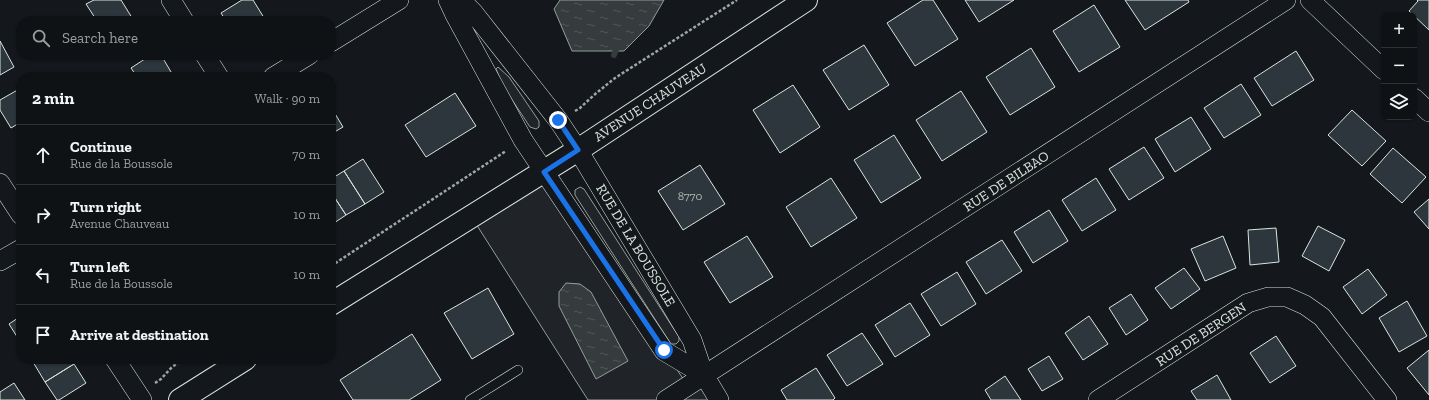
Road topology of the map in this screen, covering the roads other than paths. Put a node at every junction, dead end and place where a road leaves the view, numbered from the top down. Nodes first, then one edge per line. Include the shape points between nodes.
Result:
1 (170, 0) edge
2 (399, 0) edge
3 (448, 0) edge
4 (461, 0) edge
5 (806, 0) edge
6 (1286, 0) edge
7 (1310, 0) edge
8 (181, 16) edge
9 (336, 39) edge
10 (208, 60) edge
11 (301, 60) edge
12 (1381, 67) edge
13 (216, 72) edge
14 (281, 72) edge
15 (1417, 101) edge
16 (1429, 112) edge
17 (578, 150) junction
18 (544, 172) junction
19 (0, 183) edge
20 (16, 207) edge
21 (16, 252) edge
22 (0, 261) edge
23 (336, 301) edge
24 (118, 364) edge
25 (237, 364) edge
26 (518, 370) dead end
27 (704, 375) junction
28 (142, 400) edge
29 (180, 400) edge
30 (470, 400) edge
31 (666, 400) edge
32 (719, 400) edge
33 (1098, 400) edge
34 (1387, 400) edge

1 - 8 street
2 - 9 street
3 - 18 street, RUE DE LA BOUSSOLE via 517,144
4 - 17 street, RUE DE LA BOUSSOLE via 558,120
5 - 17 main road, AVENUE CHAUVEAU
6 - 27 street, RUE DE BILBAO
7 - 12 street
10 - 13 street
11 - 14 street
15 - 16 street
17 - 18 main road, AVENUE CHAUVEAU
17 - 27 street, RUE DE LA BOUSSOLE via 692,340
18 - 23 main road, AVENUE CHAUVEAU
18 - 27 street, RUE DE LA BOUSSOLE via 664,350
19 - 20 street
21 - 22 street
24 - 28 street
25 - 29 main road
26 - 30 lane
27 - 31 street, RUE DE BILBAO
27 - 32 street, RUE DE LA BOUSSOLE
33 - 34 street, RUE DE BERGEN via 1248,302 1268,297 1287,297 1322,317

